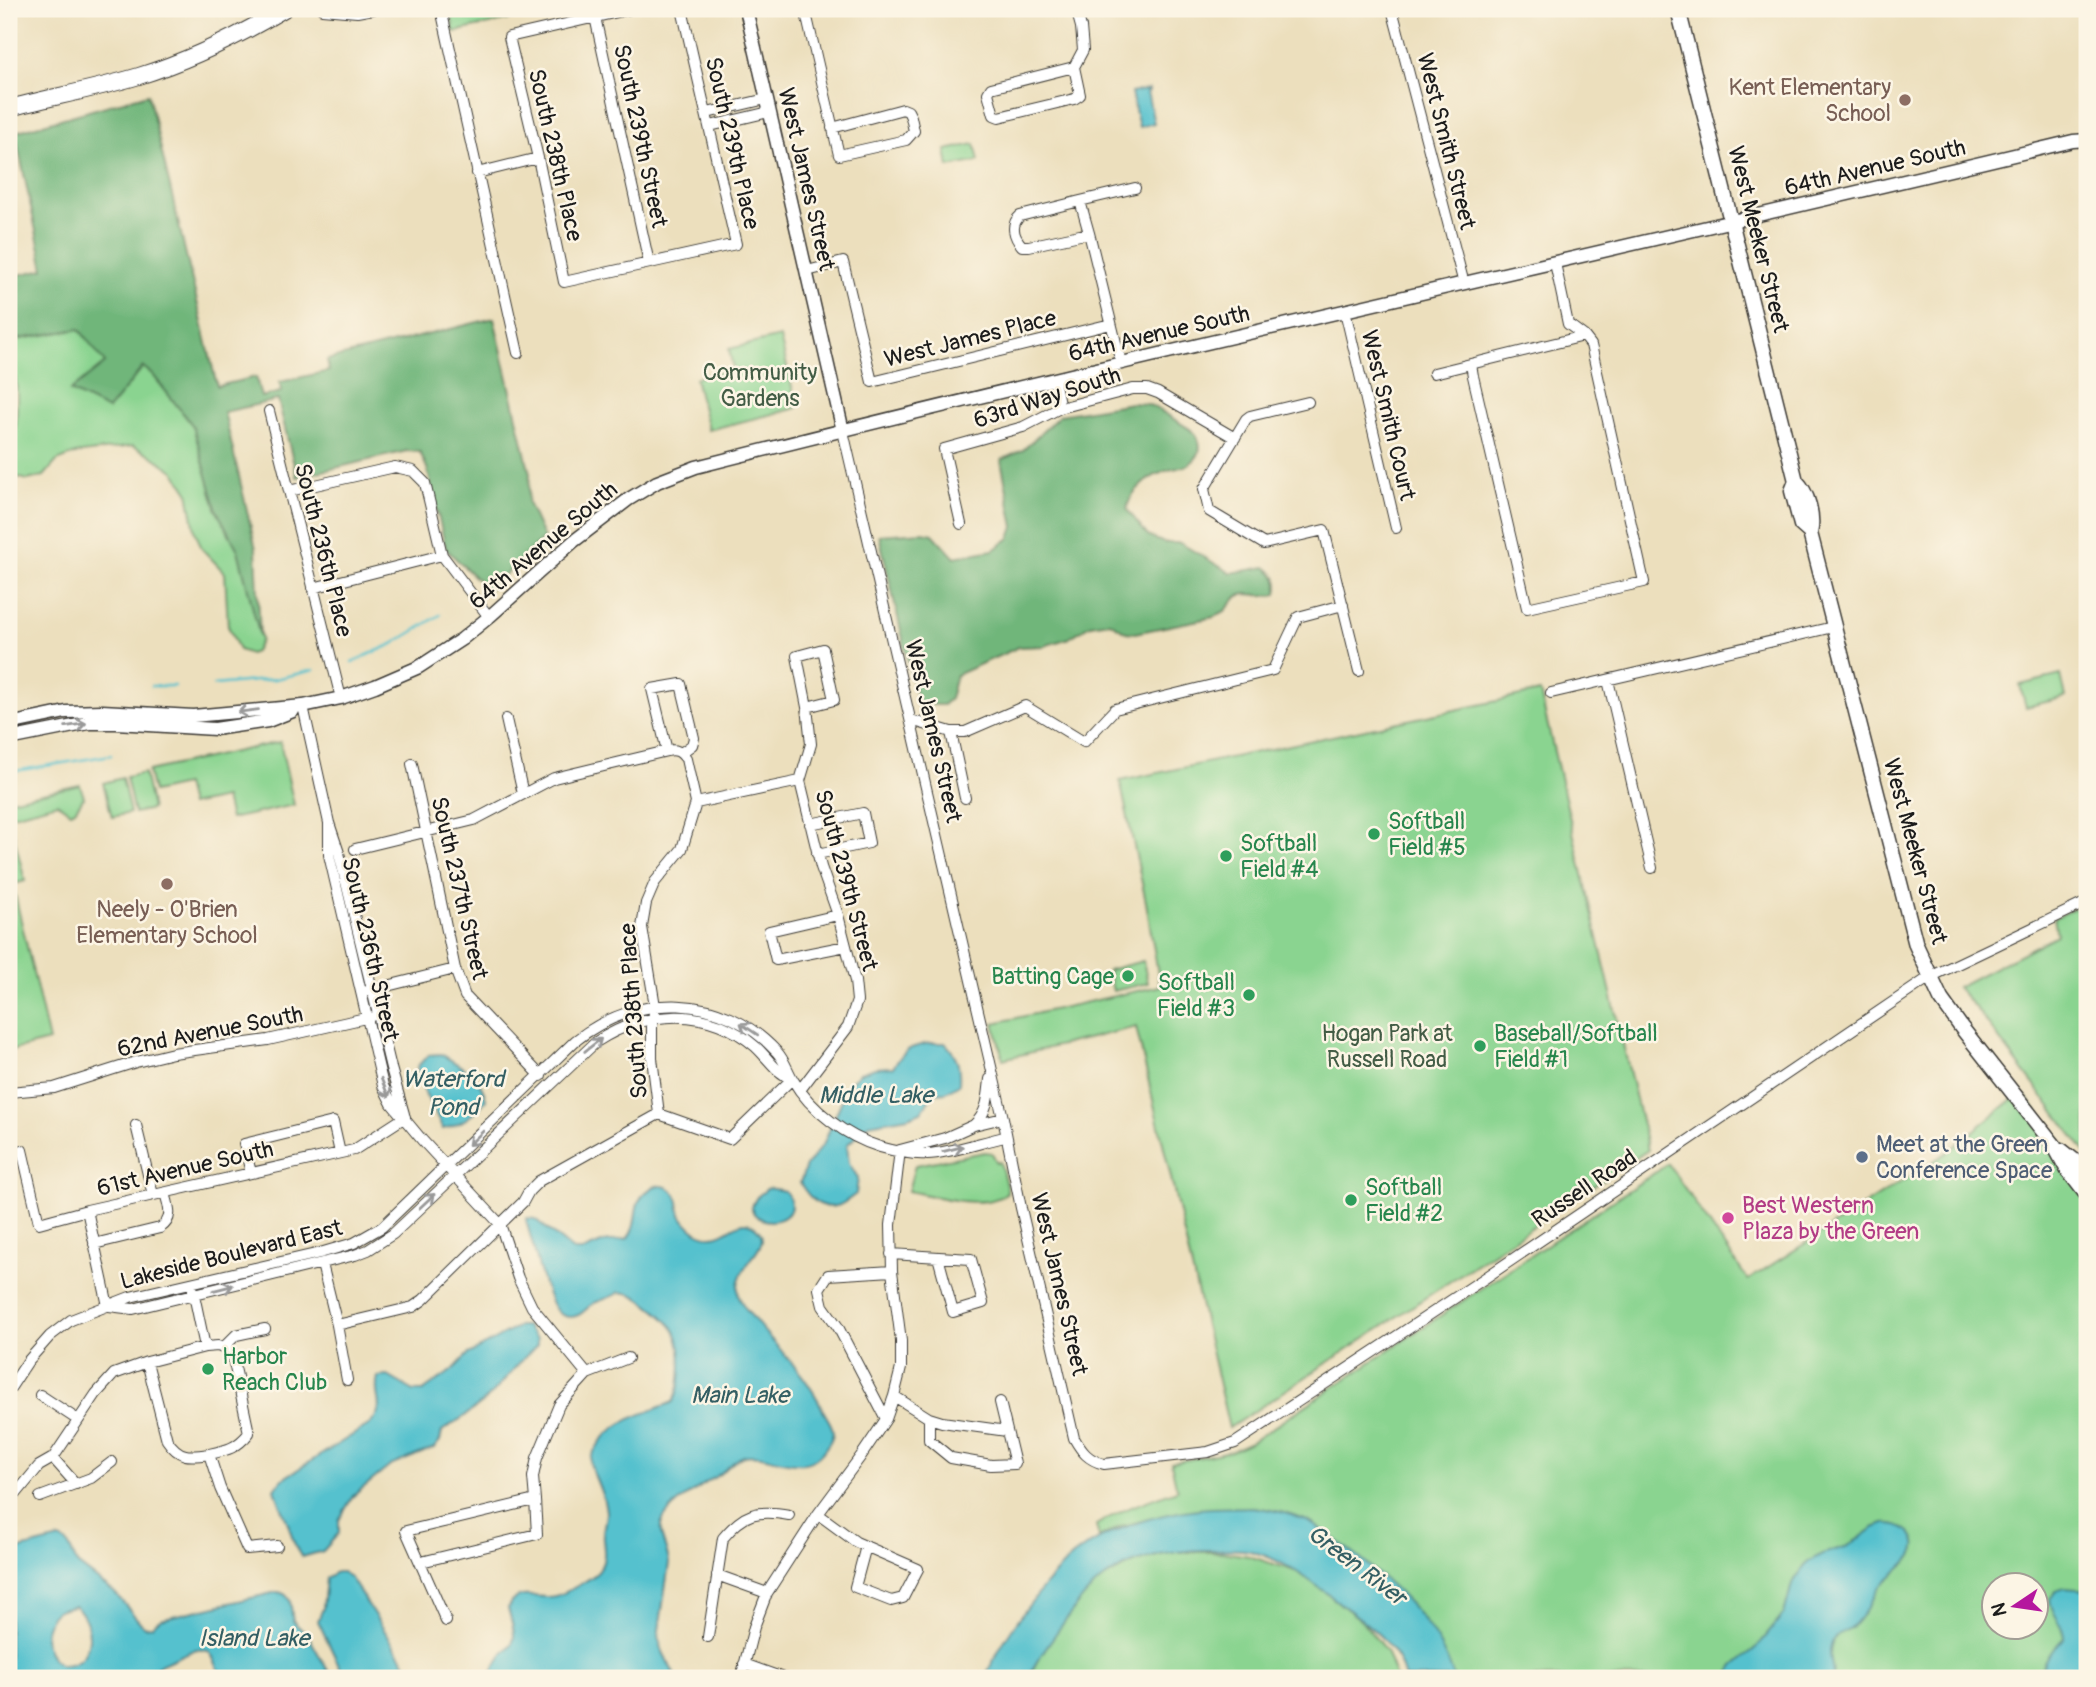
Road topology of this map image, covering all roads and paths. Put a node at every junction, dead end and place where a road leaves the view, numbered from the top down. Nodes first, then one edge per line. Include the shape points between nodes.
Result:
1 (284, 9) edge
2 (321, 9) edge
3 (373, 9) edge
4 (441, 9) edge
5 (631, 9) edge
6 (682, 9) edge
7 (746, 9) edge
8 (805, 9) edge
9 (1076, 9) edge
10 (1392, 9) edge
11 (1678, 9) edge
12 (595, 17) junction
13 (1074, 67) junction
14 (766, 99) junction
15 (9, 108) edge
16 (769, 112) junction
17 (707, 113) junction
18 (710, 126) junction
19 (832, 128) junction
20 (2087, 140) edge
21 (538, 158) junction
22 (477, 173) junction
23 (1135, 188) dead end
24 (1080, 201) junction
25 (1732, 223) junction
26 (1089, 233) junction
27 (649, 263) junction
28 (1555, 263) junction
29 (807, 271) junction
30 (1464, 284) junction
31 (1345, 310) junction
32 (1111, 324) junction
33 (1584, 336) junction
34 (518, 354) dead end
35 (1121, 363) junction
36 (1471, 364) junction
37 (1434, 373) dead end
38 (1054, 379) junction
39 (1308, 402) dead end
40 (1059, 408) junction
41 (269, 411) dead end
42 (843, 431) junction
43 (1235, 438) junction
44 (289, 491) junction
45 (961, 524) dead end
46 (1396, 528) dead end
47 (442, 555) junction
48 (313, 588) junction
49 (1343, 604) junction
50 (489, 617) junction
51 (1833, 627) junction
52 (1359, 671) dead end
53 (1608, 680) junction
54 (1551, 693) dead end
55 (341, 698) junction
56 (303, 706) junction
57 (807, 707) junction
58 (506, 719) dead end
59 (911, 720) junction
60 (9, 724) edge
61 (951, 732) junction
62 (9, 739) edge
63 (667, 751) junction
64 (681, 753) junction
65 (412, 764) dead end
66 (800, 781) junction
67 (523, 794) junction
68 (965, 798) dead end
69 (696, 803) junction
70 (810, 824) junction
71 (426, 832) junction
72 (355, 849) dead end
73 (817, 854) junction
74 (1652, 867) dead end
75 (2087, 902) edge
76 (838, 915) junction
77 (846, 946) junction
78 (455, 969) junction
79 (1930, 977) junction
80 (367, 991) junction
81 (655, 1006) junction
82 (378, 1015) junction
83 (367, 1018) junction
84 (654, 1018) junction
85 (990, 1068) junction
86 (541, 1076) junction
87 (792, 1079) junction
88 (800, 1090) junction
89 (9, 1092) edge
90 (659, 1114) junction
91 (405, 1117) junction
92 (1003, 1118) junction
93 (136, 1125) dead end
94 (974, 1125) junction
95 (1005, 1136) junction
96 (2054, 1145) junction
97 (22, 1150) dead end
98 (900, 1150) junction
99 (340, 1153) junction
100 (446, 1166) junction
101 (251, 1173) junction
102 (455, 1175) junction
103 (2087, 1177) edge
104 (165, 1192) junction
105 (153, 1195) junction
106 (2087, 1195) edge
107 (86, 1210) junction
108 (500, 1224) junction
109 (94, 1244) junction
110 (891, 1254) junction
111 (938, 1257) junction
112 (322, 1264) junction
113 (892, 1271) junction
114 (191, 1283) junction
115 (194, 1295) junction
116 (108, 1306) junction
117 (337, 1325) junction
118 (265, 1329) dead end
119 (205, 1347) junction
120 (226, 1349) junction
121 (628, 1358) dead end
122 (147, 1362) junction
123 (587, 1374) junction
124 (347, 1380) dead end
125 (9, 1390) edge
126 (40, 1395) dead end
127 (894, 1395) junction
128 (1000, 1402) dead end
129 (929, 1418) junction
130 (886, 1419) junction
131 (78, 1420) junction
132 (1007, 1431) junction
133 (209, 1454) junction
134 (53, 1458) junction
135 (1090, 1459) joint
136 (113, 1462) dead end
137 (76, 1483) junction
138 (9, 1497) edge
139 (40, 1497) dead end
140 (535, 1500) junction
141 (818, 1514) junction
142 (789, 1515) dead end
143 (277, 1546) dead end
144 (866, 1546) junction
145 (421, 1562) junction
146 (717, 1575) junction
147 (767, 1592) junction
148 (446, 1620) dead end
149 (708, 1637) dead end
150 (744, 1664) junction
151 (741, 1678) edge
152 (783, 1678) edge

1 - 15 main road via 163,68
2 - 3 street
4 - 22 street
5 - 12 street
6 - 17 street, South 239th Place
7 - 14 street, West James Street
8 - 19 street
9 - 13 street via 1083,50
10 - 30 street, West Smith Street
11 - 25 main road, West Meeker Street
12 - 21 street, South 238th Place via 509,37
12 - 27 street, South 239th Street
13 - 13 street via 991,89 994,115 1074,99 1080,94
14 - 16 street, West James Street
14 - 17 street
16 - 18 street
16 - 29 street, West James Street
17 - 18 street, South 239th Place
18 - 27 street, South 239th Place via 736,244
19 - 19 street via 839,155 906,140 914,131 911,117 903,109
20 - 25 street, 64th Avenue South
21 - 22 street
21 - 27 street, South 238th Place via 564,282
22 - 34 street
23 - 24 street
24 - 26 street
24 - 26 street via 1020,216 1015,220 1016,239 1029,246
25 - 28 street, 64th Avenue South
25 - 51 main road, West Meeker Street via 1796,481 1804,489 1813,523 1810,533
26 - 32 street
28 - 30 street, 64th Avenue South
28 - 33 street via 1568,324
29 - 32 street, West James Place via 843,262 872,382
29 - 42 street, West James Street
30 - 31 street, 64th Avenue South
31 - 35 street, 64th Avenue South
31 - 46 street, West Smith Court
32 - 35 street
33 - 36 street
33 - 36 street via 1591,345 1644,582 1527,608
35 - 38 street, 64th Avenue South
36 - 37 street
38 - 40 street
38 - 42 street, 64th Avenue South
39 - 43 street via 1250,416
40 - 43 street, 63rd Way South via 1147,389
40 - 45 street, 63rd Way South via 1023,427 944,449
41 - 44 street, South 236th Place
42 - 50 street, 64th Avenue South via 696,467 657,482 574,541
42 - 59 street, West James Street
43 - 49 street via 1204,489 1209,511 1264,544 1324,530
44 - 47 street via 396,467 413,471 425,483
44 - 48 street, South 236th Place
47 - 48 street
47 - 50 street
48 - 55 street, South 236th Place
49 - 52 street
49 - 61 street via 1298,617 1273,670 1115,709 1084,742 1025,706 978,728
50 - 55 street, 64th Avenue South via 419,667
51 - 53 street
51 - 79 main road, West Meeker Street via 1916,945
53 - 54 street
53 - 74 street
55 - 56 street, 64th Avenue South
56 -> 60 street, 64th Avenue South via 193,716 66,712
62 -> 56 street, 64th Avenue South via 89,723 215,729 268,721
56 - 80 street, South 236th Street
57 - 57 street, South 239th Street via 797,656 823,649 834,700
57 - 66 street, South 239th Street via 811,744
58 - 67 street
59 - 61 street
59 - 85 street, West James Street
61 - 68 street
63 - 64 street
63 - 64 street via 652,690 681,684 694,738
63 - 67 street via 554,778
64 - 69 street, South 238th Place
65 - 71 street, South 237th Street
66 - 69 street
66 - 70 street, South 239th Street
67 - 71 street via 483,817
69 - 81 street, South 238th Place via 682,849 655,882 646,903 642,927
70 - 73 street, South 239th Street
70 - 73 street via 863,813 869,843
71 - 72 street
71 - 78 street, South 237th Street
73 - 76 street, South 239th Street
75 - 79 street, Russell Road
76 - 77 street, South 239th Street
76 - 77 street via 769,931 776,960
77 - 88 street, South 239th Street via 855,981 854,1013
78 - 80 street
78 - 86 street, South 237th Street via 465,996
79 - 96 main road, West Meeker Street via 1961,1027
79 - 135 street, Russell Road via 1235,1443 1208,1452 1104,1464
80 - 82 street, South 236th Street
80 - 83 street, South 236th Street
81 - 84 street, South 238th Place
81 - 86 street, Lakeside Boulevard East via 599,1024
87 -> 81 street, Lakeside Boulevard East via 778,1053 738,1021 706,1009
82 - 83 street, 62nd Avenue South
82 - 91 street, South 236th Street
83 - 89 street, 62nd Avenue South via 148,1059 54,1088
83 -> 91 street, South 236th Street via 383,1086
84 - 87 street, Lakeside Boulevard East via 690,1017 725,1028 756,1047 781,1074
84 - 90 street, South 238th Place via 652,1058
102 -> 84 street, Lakeside Boulevard East via 596,1042 624,1026
85 - 92 street, West James Street
85 - 94 street via 986,1107
86 -> 100 street, Lakeside Boulevard East
87 - 88 street, Lakeside Boulevard East
87 - 90 street via 730,1139
88 - 98 street, Lakeside Boulevard East via 844,1131 880,1147
90 - 108 street via 539,1181
91 - 99 street, 61st Avenue South via 363,1146
91 - 100 street, South 236th Street
92 - 94 street, Lakeside Boulevard East
92 - 95 street, West James Street
93 - 105 street
94 - 98 street, Lakeside Boulevard East
98 -> 95 street, Lakeside Boulevard East via 930,1154
95 - 135 street, West James Street via 1074,1438
96 - 103 main road, West Meeker Street
96 - 106 main road, West Meeker Street
97 - 107 street, 61st Avenue South via 39,1223
98 - 110 street
99 - 101 street, 61st Avenue South
99 - 101 street via 333,1122 244,1144
100 - 102 street, South 236th Street
100 - 114 street, Lakeside Boulevard East via 366,1238
101 - 104 street, 61st Avenue South
102 - 108 street, South 236th Street
112 -> 102 street, Lakeside Boulevard East via 383,1241
104 - 105 street, 61st Avenue South
104 - 109 street via 171,1213 167,1223
105 - 107 street, 61st Avenue South
107 - 109 street
108 - 117 street via 413,1307
108 - 123 street, South 236th Street via 532,1307
109 - 116 street
110 - 111 street
110 - 113 street
111 - 111 street via 971,1259 983,1303 953,1312
115 -> 112 street, Lakeside Boulevard East
112 - 117 street
113 - 127 street via 901,1341
113 - 130 street via 828,1275 819,1289
114 - 115 street
114 - 116 street, Lakeside Boulevard East
115 - 116 street, Lakeside Boulevard East via 133,1310
115 - 119 street
116 - 125 street, Lakeside Boulevard East via 71,1320 50,1336
117 - 124 street
118 - 120 street via 236,1335
119 - 120 street
119 - 122 street
120 - 133 street via 233,1357 249,1433 239,1445
121 - 123 street
122 - 131 street via 114,1374
122 - 133 street via 167,1440 183,1455
123 - 140 street via 559,1405 547,1431 533,1477
126 - 131 street
127 - 129 street
127 - 130 street
128 - 132 street
129 - 132 street
129 - 132 street via 929,1440 940,1450 951,1458 991,1465 1015,1464
130 - 141 street
131 - 134 street
133 - 143 street via 247,1549
134 - 137 street
134 - 138 street
136 - 137 street
137 - 139 street
140 - 145 street via 537,1534
140 - 145 street via 406,1531
141 - 144 street
141 - 147 street
142 - 146 street via 756,1512 733,1526 723,1538
144 - 144 street via 918,1569 903,1598 891,1601 855,1587
145 - 148 street
146 - 147 street
146 - 149 street
147 - 150 street
150 - 151 street
150 - 152 street

